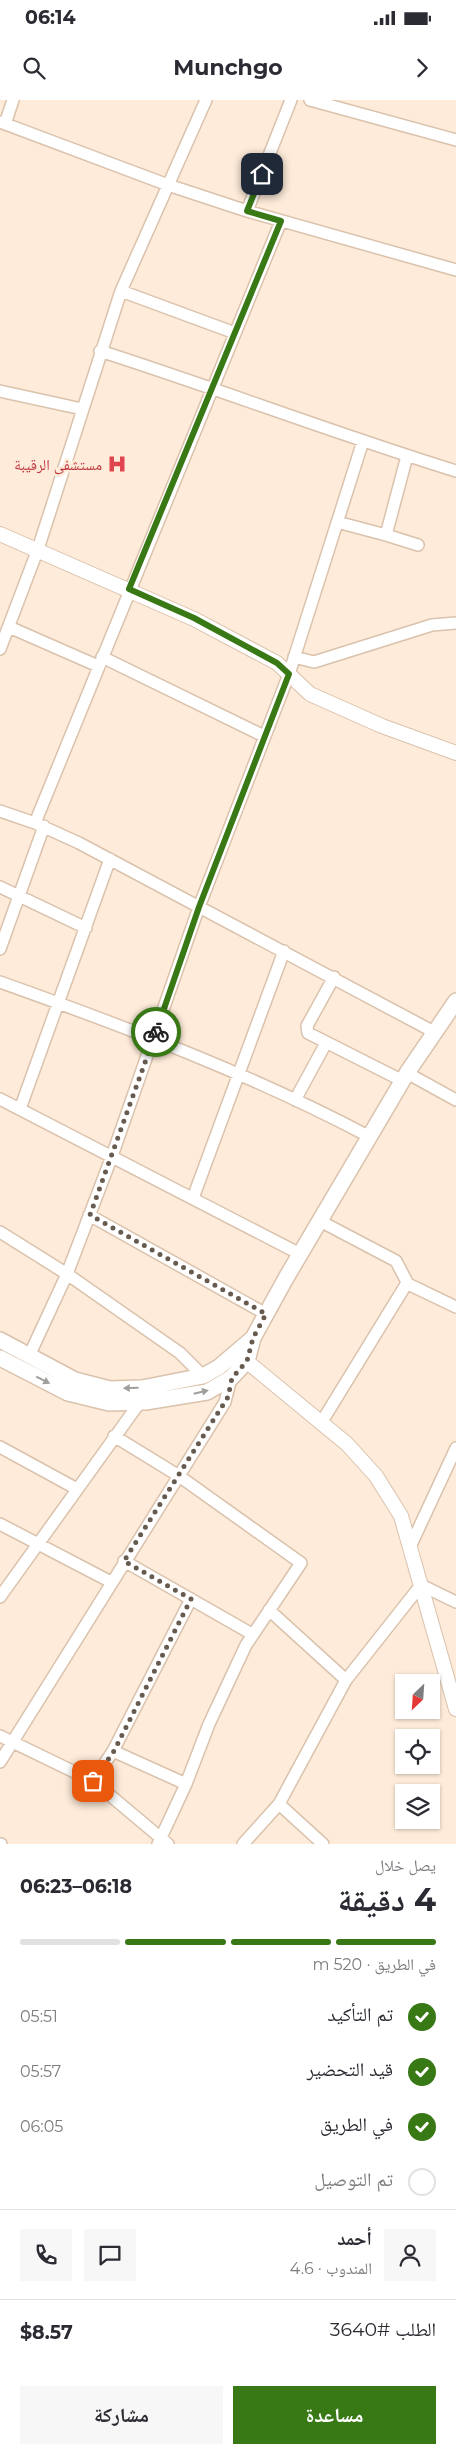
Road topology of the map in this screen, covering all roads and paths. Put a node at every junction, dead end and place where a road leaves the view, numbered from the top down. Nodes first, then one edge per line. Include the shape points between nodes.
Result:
1 (13, 100) edge
2 (206, 100) edge
3 (291, 100) edge
4 (310, 100) edge
5 (2, 123) edge
6 (456, 140) edge
7 (168, 185) junction
8 (247, 211) junction
9 (281, 221) junction
10 (456, 270) edge
11 (121, 291) junction
12 (235, 334) junction
13 (100, 351) junction
14 (213, 387) junction
15 (0, 391) edge
16 (82, 409) junction
17 (363, 441) junction
18 (407, 456) junction
19 (456, 471) edge
20 (337, 522) junction
21 (0, 534) edge
22 (386, 535) junction
23 (418, 544) dead end
24 (38, 549) junction
25 (129, 589) junction
26 (456, 623) edge
27 (9, 627) junction
28 (0, 649) edge
29 (294, 657) junction
30 (100, 662) junction
31 (289, 674) junction
32 (264, 736) junction
33 (456, 752) edge
34 (0, 811) edge
35 (39, 824) junction
36 (110, 859) junction
37 (0, 887) edge
38 (19, 896) junction
39 (199, 907) junction
40 (86, 928) junction
41 (0, 949) edge
42 (284, 951) junction
43 (334, 977) junction
44 (0, 982) edge
45 (456, 1001) edge
46 (60, 1003) junction
47 (434, 1032) junction
48 (154, 1038) junction
49 (326, 1043) junction
50 (240, 1075) junction
51 (405, 1077) junction
52 (0, 1098) edge
53 (295, 1100) junction
54 (456, 1100) edge
55 (20, 1109) junction
56 (370, 1137) junction
57 (112, 1156) junction
58 (193, 1198) junction
59 (90, 1215) junction
60 (320, 1221) junction
61 (0, 1232) edge
62 (300, 1254) junction
63 (67, 1274) junction
64 (407, 1283) junction
65 (456, 1307) edge
66 (266, 1314) junction
67 (0, 1340) edge
68 (29, 1356) junction
69 (242, 1357) junction
70 (1, 1362) edge
71 (203, 1376) junction
72 (232, 1378) junction
73 (140, 1402) junction
74 (321, 1423) junction
75 (114, 1436) junction
76 (0, 1447) edge
77 (456, 1448) edge
78 (179, 1476) junction
79 (77, 1489) junction
80 (0, 1524) edge
81 (39, 1544) junction
82 (410, 1547) junction
83 (124, 1561) junction
84 (111, 1582) junction
85 (421, 1585) junction
86 (0, 1597) edge
87 (191, 1599) junction
88 (456, 1602) edge
89 (269, 1610) junction
90 (252, 1634) junction
91 (346, 1680) junction
92 (456, 1709) edge
93 (0, 1736) edge
94 (11, 1743) junction
95 (114, 1751) junction
96 (0, 1762) edge
97 (93, 1781) junction
98 (186, 1784) junction
99 (279, 1804) junction
100 (162, 1842) edge
101 (243, 1844) edge
102 (323, 1844) edge

1 - 5 street
2 - 7 street
3 - 8 street
4 - 6 street
5 - 7 street
7 - 8 street
7 - 11 street
8 - 9 street
9 - 10 street
9 - 12 street
11 - 12 street
11 - 13 street
12 - 14 street
13 - 14 street
13 - 16 street
14 - 17 street
14 - 25 street
15 - 16 street
16 - 24 street
17 - 18 street
17 - 20 street
18 - 19 street
18 - 22 street
20 - 22 street
20 - 29 street
21 - 24 street
22 - 23 street
24 - 25 street
24 - 27 street
25 - 30 street
25 - 31 street via 194,618 277,663
26 - 29 street via 432,626 314,662
27 - 28 street
27 - 30 street
29 - 31 street
30 - 32 street
30 - 35 street
31 - 32 street
31 - 33 street via 310,694 382,726
32 - 39 street
34 - 35 street
35 - 36 street
35 - 38 street
36 - 39 street
36 - 40 street
37 - 38 street
38 - 40 street
38 - 41 street
39 - 42 street
39 - 48 street
40 - 46 street
42 - 43 street
42 - 50 street
43 - 47 street
43 - 49 street via 306,1030
44 - 46 street
45 - 47 main road
46 - 48 street
46 - 55 street
47 - 51 main road
48 - 50 street
48 - 57 street
49 - 51 street
49 - 53 street
50 - 53 street
50 - 58 street
51 - 54 street
51 - 56 main road
52 - 55 street
53 - 56 street
55 - 57 street
56 - 60 main road
57 - 58 street
57 - 59 street
58 - 62 street
59 - 63 street
59 - 66 street
60 - 62 main road
60 - 64 street via 396,1262
61 - 63 street
62 - 66 main road
63 - 68 street
63 - 71 street via 180,1352
64 - 65 street
64 - 74 street
66 - 69 main road
67 - 68 main road
71 -> 68 main road via 142,1388 110,1389 75,1380
69 - 71 main road
69 - 72 main road
69 - 74 street
70 -> 73 main road via 68,1393 109,1403
73 -> 72 main road via 207,1392
72 - 78 street via 228,1397
73 - 75 street
74 - 82 street via 347,1444 376,1476 401,1516
75 - 78 street
75 - 79 street
76 - 79 street
77 - 82 street
78 - 83 street
78 - 89 street via 300,1561 300,1567
79 - 81 street
80 - 81 street
81 - 84 street
81 - 86 street
82 - 85 street
83 - 84 street
83 - 87 street
84 - 94 street
85 - 88 street
85 - 91 street
85 - 92 street
87 - 90 street
87 - 95 street
89 - 90 street
89 - 91 street
90 - 98 street via 209,1724
91 - 99 street
93 - 94 street
94 - 96 street
94 - 97 street
95 - 97 street
95 - 98 street
97 - 100 street
98 - 100 street
99 - 101 street
99 - 102 street

